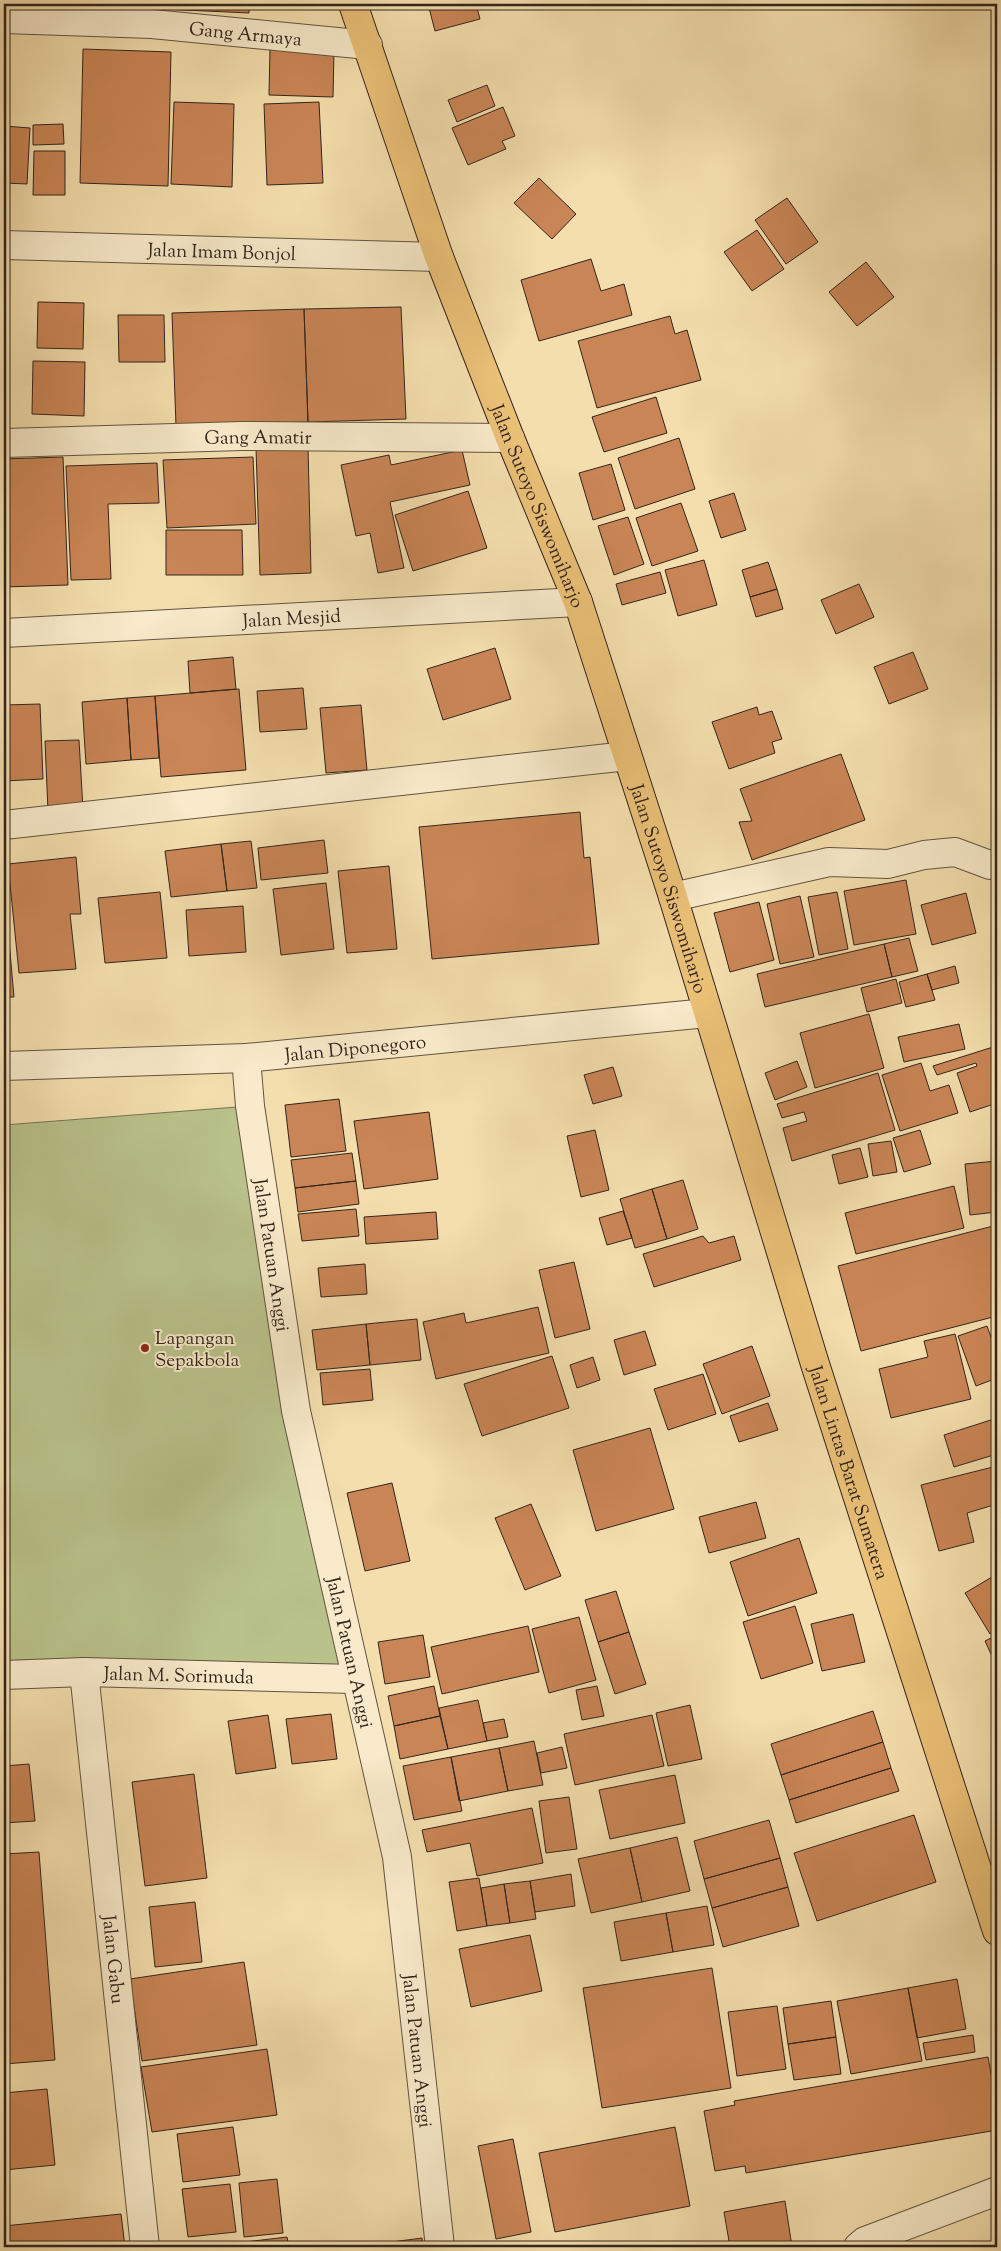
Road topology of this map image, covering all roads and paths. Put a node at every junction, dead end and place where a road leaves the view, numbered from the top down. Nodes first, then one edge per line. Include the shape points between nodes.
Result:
1 (353, 4) edge
2 (4, 19) edge
3 (368, 45) junction
4 (4, 245) edge
5 (440, 257) junction
6 (510, 438) junction
7 (4, 443) edge
8 (578, 602) junction
9 (4, 633) edge
10 (627, 756) junction
11 (4, 825) edge
12 (997, 865) edge
13 (673, 897) junction
14 (707, 1013) junction
15 (246, 1058) junction
16 (4, 1066) edge
17 (84, 1672) junction
18 (4, 1675) edge
19 (355, 1679) junction
20 (997, 1931) edge
21 (997, 2191) edge
22 (863, 2245) edge
23 (145, 2247) edge
24 (440, 2247) edge

1 - 3 highway, Jalan Sutoyo Siswomiharjo
2 - 3 street, Gang Armaya via 152,24
3 - 5 highway, Jalan Sutoyo Siswomiharjo
4 - 5 street, Jalan Imam Bonjol
5 - 6 highway, Jalan Sutoyo Siswomiharjo
6 - 7 street, Gang Amatir via 242,436
6 - 8 highway, Jalan Sutoyo Siswomiharjo
8 - 9 street, Jalan Mesjid
8 - 10 highway, Jalan Sutoyo Siswomiharjo
10 - 11 street
10 - 13 highway, Jalan Sutoyo Siswomiharjo
12 - 13 street via 955,852 924,855 888,864 829,862
13 - 14 highway, Jalan Sutoyo Siswomiharjo
14 - 15 street, Jalan Diponegoro
14 - 20 highway, Jalan Lintas Barat Sumatera via 818,1373
15 - 16 street, Jalan Diponegoro
15 - 19 street, Jalan Patuan Anggi via 250,1106 296,1411
17 - 18 street, Jalan M. Sorimuda
17 - 19 street, Jalan M. Sorimuda
17 - 23 street, Jalan Gabu
19 - 24 street, Jalan Patuan Anggi via 397,1857
21 - 22 street

